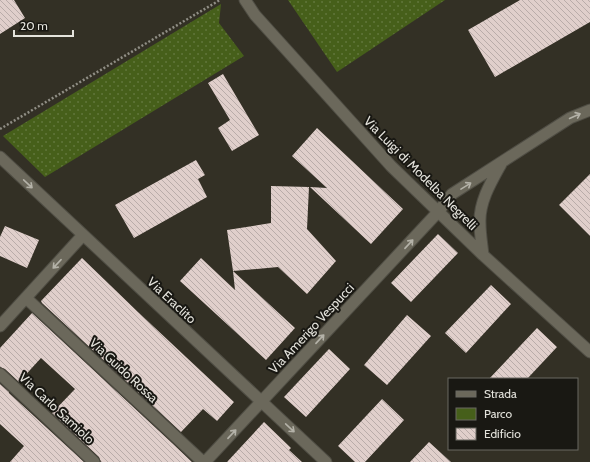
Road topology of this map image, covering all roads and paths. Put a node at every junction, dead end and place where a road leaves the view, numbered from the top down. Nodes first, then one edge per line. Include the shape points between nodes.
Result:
1 (220, 0) edge
2 (245, 0) edge
3 (590, 110) edge
4 (0, 129) edge
5 (0, 157) edge
6 (502, 162) junction
7 (438, 212) junction
8 (83, 235) junction
9 (483, 255) junction
10 (26, 298) junction
11 (0, 326) edge
12 (590, 352) edge
13 (0, 374) edge
14 (261, 402) junction
15 (94, 462) edge
16 (204, 462) edge
17 (326, 462) edge

1 - 4 path
2 - 7 street, Via Luigi di Modelba Negrelli via 255,15 391,166
6 -> 3 street, Via Amerigo Vespucci via 570,118
5 -> 8 street, Via Eraclito
7 -> 6 street, Via Amerigo Vespucci via 452,194
6 - 9 street via 483,204 480,222
7 - 9 street, Via Luigi di Modelba Negrelli
14 -> 7 street, Via Amerigo Vespucci
8 -> 10 street
8 - 14 street, Via Eraclito
9 - 12 street, Via Luigi di Modelba Negrelli
10 - 11 street
10 - 16 street, Via Guido Rossa
13 - 15 street, Via Carlo Samiolo
16 -> 14 street, Via Amerigo Vespucci
14 -> 17 street, Via Eraclito

